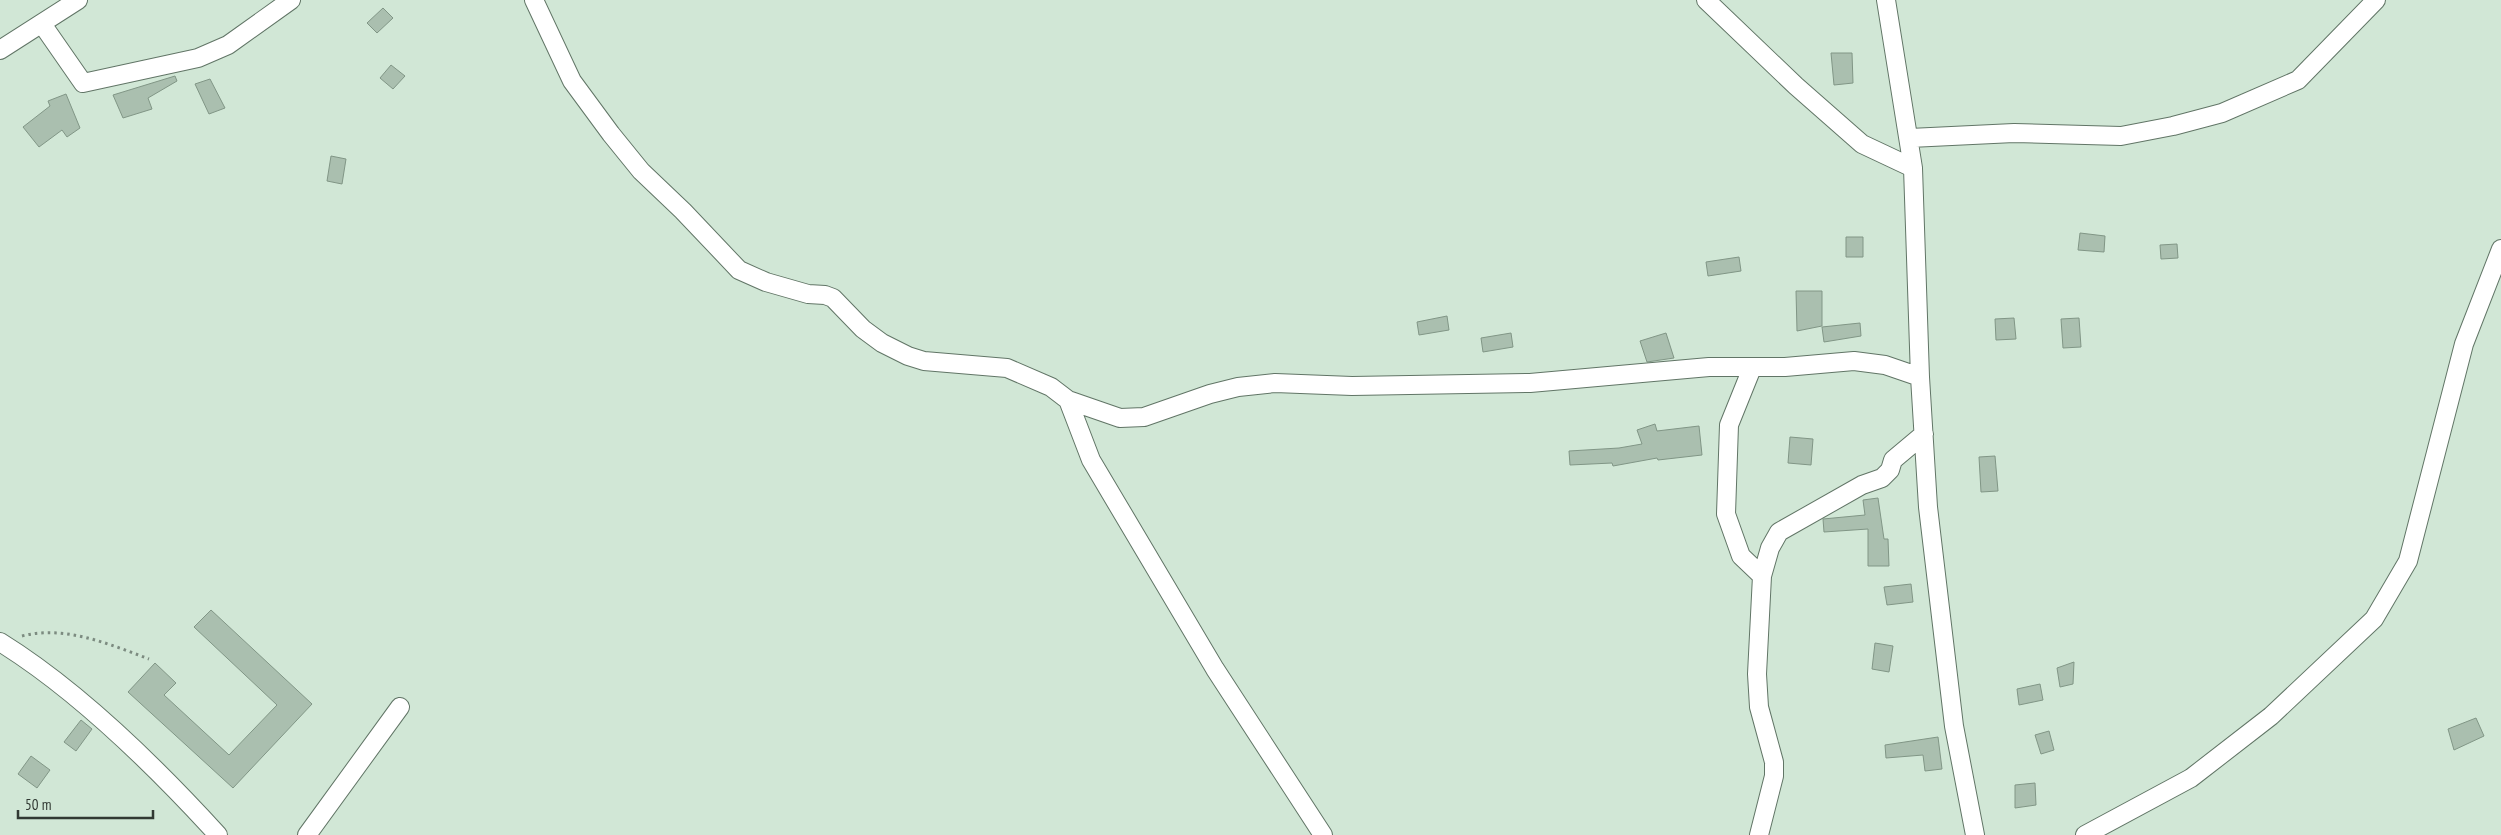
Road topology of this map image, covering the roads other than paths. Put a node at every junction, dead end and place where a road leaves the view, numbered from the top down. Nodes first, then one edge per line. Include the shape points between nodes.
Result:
1 (78, 0) edge
2 (291, 0) edge
3 (534, 0) edge
4 (1706, 0) edge
5 (1886, 0) edge
6 (2376, 0) edge
7 (42, 24) junction
8 (0, 50) edge
9 (1910, 138) junction
10 (1913, 168) junction
11 (2501, 249) edge
12 (1752, 368) junction
13 (1920, 377) junction
14 (1068, 400) junction
15 (1924, 434) junction
16 (1762, 576) junction
17 (8, 640) edge
18 (400, 706) dead end
19 (218, 835) edge
20 (307, 835) edge
21 (1323, 835) edge
22 (1759, 835) edge
23 (1975, 835) edge
24 (2085, 835) edge

1 - 7 street
2 - 7 street via 228,45 198,58 83,83
3 - 14 street via 572,81 611,134 641,171 739,270 766,282 833,298 863,329 908,356 924,361 1007,368 1051,387
4 - 10 street via 1862,144
5 - 9 street
6 - 9 street via 2298,80 2222,112 2121,136 2014,133
7 - 8 street
9 - 10 street
10 - 13 street
11 - 24 street via 2464,344 2408,562 2374,618 2271,716 2191,778
12 - 13 street via 1854,361 1885,365
12 - 14 street via 1709,367 1530,383 1352,386 1275,383 1210,394 1144,417 1120,418
12 - 16 street via 1730,425 1726,514 1741,556
13 - 15 street
14 - 21 street via 1090,460 1215,669
15 - 16 street via 1893,460 1890,470 1882,478 1862,485 1779,532 1770,548
15 - 23 street via 1928,506 1954,726
16 - 22 street via 1757,674 1759,707 1774,762 1774,776
17 - 19 street via 100,719 178,792
18 - 20 street

